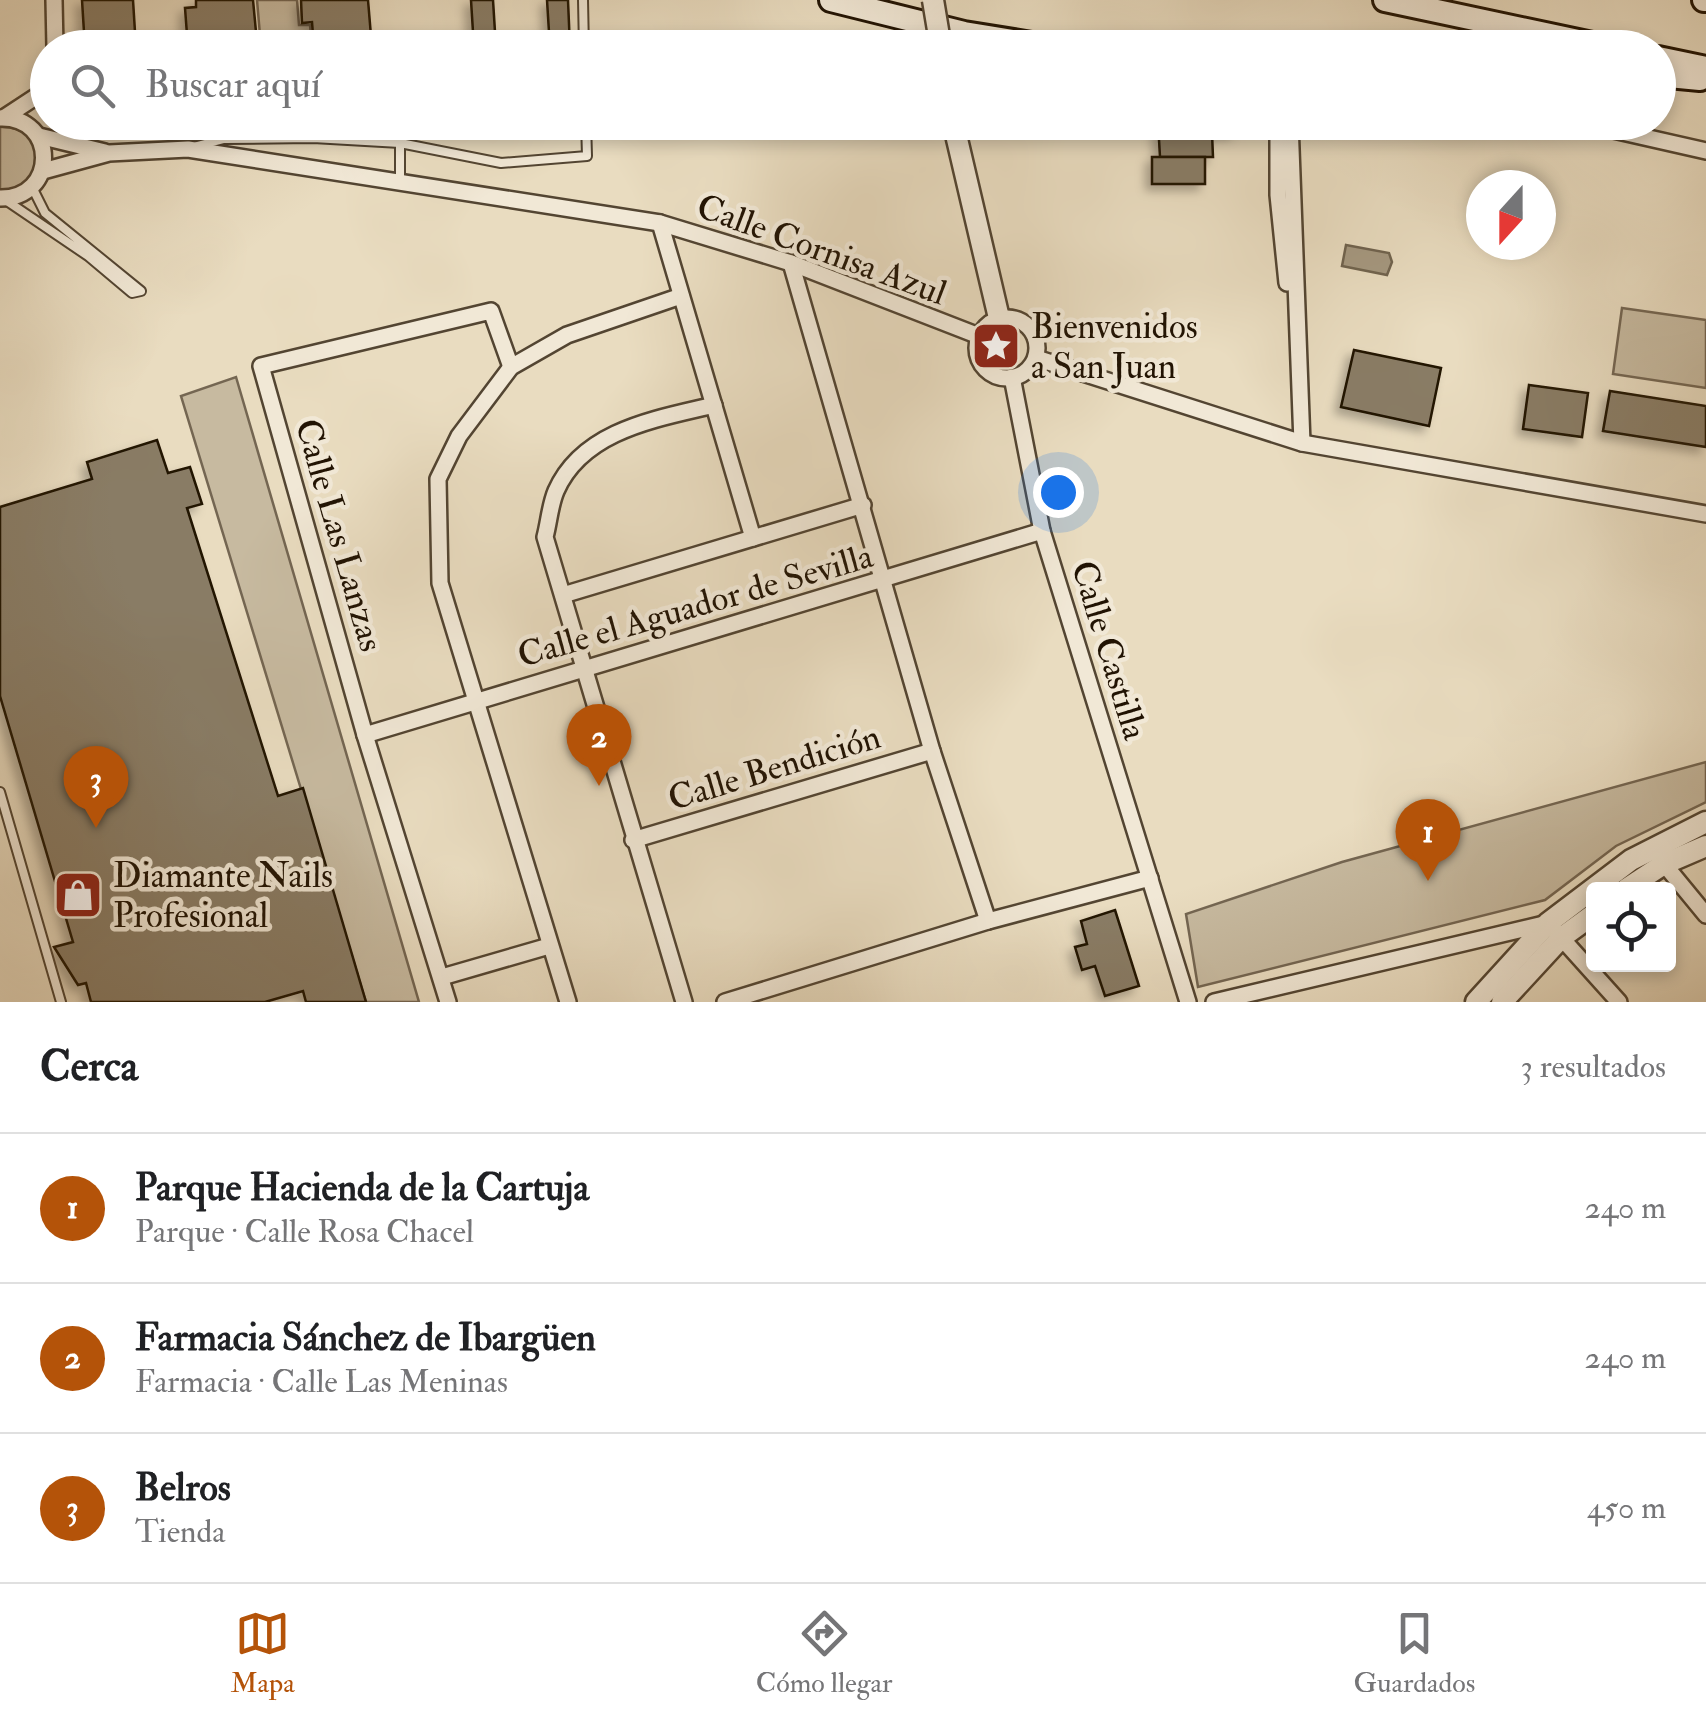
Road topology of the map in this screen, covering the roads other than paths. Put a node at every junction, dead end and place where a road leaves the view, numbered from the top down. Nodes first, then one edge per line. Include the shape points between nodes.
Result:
1 (54, 0) edge
2 (582, 0) edge
3 (831, 0) edge
4 (933, 0) edge
5 (1386, 0) edge
6 (55, 30) edge
7 (583, 30) edge
8 (938, 30) edge
9 (948, 30) edge
10 (1527, 30) edge
11 (1676, 62) edge
12 (1706, 68) edge
13 (1676, 77) edge
14 (1706, 80) edge
15 (30, 98) edge
16 (3, 117) edge
17 (30, 129) edge
18 (38, 140) edge
19 (65, 140) edge
20 (220, 140) edge
21 (317, 140) edge
22 (587, 140) edge
23 (956, 140) edge
24 (1278, 140) edge
25 (1291, 140) edge
26 (1657, 140) edge
27 (400, 143) junction
28 (188, 149) junction
29 (1706, 151) edge
30 (109, 153) junction
31 (43, 171) junction
32 (400, 179) junction
33 (32, 187) junction
34 (2, 198) edge
35 (660, 223) junction
36 (792, 263) junction
37 (682, 296) junction
38 (999, 318) junction
39 (1298, 330) junction
40 (979, 336) junction
41 (1036, 358) junction
42 (512, 368) junction
43 (1012, 378) junction
44 (714, 405) junction
45 (1302, 443) junction
46 (863, 505) junction
47 (1706, 514) edge
48 (1042, 531) junction
49 (753, 538) junction
50 (886, 582) junction
51 (563, 595) junction
52 (586, 669) junction
53 (475, 701) junction
54 (365, 736) junction
55 (932, 751) junction
56 (0, 792) edge
57 (1706, 822) edge
58 (633, 840) junction
59 (1706, 846) edge
60 (1658, 856) junction
61 (1150, 878) junction
62 (1634, 882) edge
63 (1706, 915) edge
64 (1586, 917) edge
65 (988, 922) junction
66 (1554, 930) junction
67 (549, 946) junction
68 (442, 977) junction
69 (61, 1002) edge
70 (448, 1002) edge
71 (568, 1002) edge
72 (684, 1002) edge
73 (725, 1002) edge
74 (1188, 1002) edge
75 (1214, 1002) edge
76 (1476, 1002) edge
77 (1502, 1002) edge
78 (1619, 1002) edge

1 - 6 street
2 - 7 lane
3 - 9 main road
4 - 8 street, bridge
5 - 10 main road
11 - 12 main road
13 - 14 main road
15 - 16 street
16 - 17 street, Calle Cornisa Azul
18 - 31 street
19 - 30 street, Calle Cornisa Azul
20 - 28 lane
21 - 27 lane
22 - 27 lane via 587,156 501,163
23 - 38 street
24 - 39 street via 1288,292
25 - 39 street
26 - 29 street
27 - 32 lane
28 - 30 street, Calle Cornisa Azul
28 - 32 street, Calle Cornisa Azul
30 - 31 street, Calle Cornisa Azul
31 - 33 street
32 - 35 street, Calle Cornisa Azul
33 - 34 street
33 - 34 lane via 45,213 141,291 132,293
35 - 36 street, Calle Cornisa Azul
35 - 37 street
36 - 40 street, Calle Cornisa Azul
36 - 46 street
37 - 42 street via 567,335
37 - 44 street
38 - 40 street
38 - 41 street via 1018,319 1032,331
39 - 45 street
40 - 43 street via 982,364
41 - 43 street
41 - 45 street
42 - 53 street via 459,436 438,479 440,583
42 - 54 street, Calle Las Lanzas via 491,311 261,366
43 - 48 street, Calle Castilla
44 - 49 street
44 - 51 street via 641,423 584,450 556,491 546,536
45 - 47 street
46 - 49 street
46 - 50 street
48 - 50 street, Calle el Aguador de Sevilla
48 - 61 street, Calle Castilla
49 - 51 street
50 - 52 street, Calle el Aguador de Sevilla
50 - 55 street
51 - 52 street
52 - 53 street, Calle el Aguador de Sevilla
52 - 58 street
53 - 54 street, Calle el Aguador de Sevilla
53 - 67 street
54 - 68 street, Calle Las Lanzas
55 - 58 street, Calle Bendición
55 - 65 street
56 - 69 lane
57 - 60 street
58 - 72 street
59 - 60 street
60 - 62 street
60 - 63 street
60 - 66 street
61 - 65 street
61 - 74 street, Calle Castilla
64 - 66 street
65 - 73 street
66 - 75 street
66 - 76 street
66 - 77 street
66 - 78 street
67 - 68 street
67 - 71 street
68 - 70 street, Calle Las Lanzas

